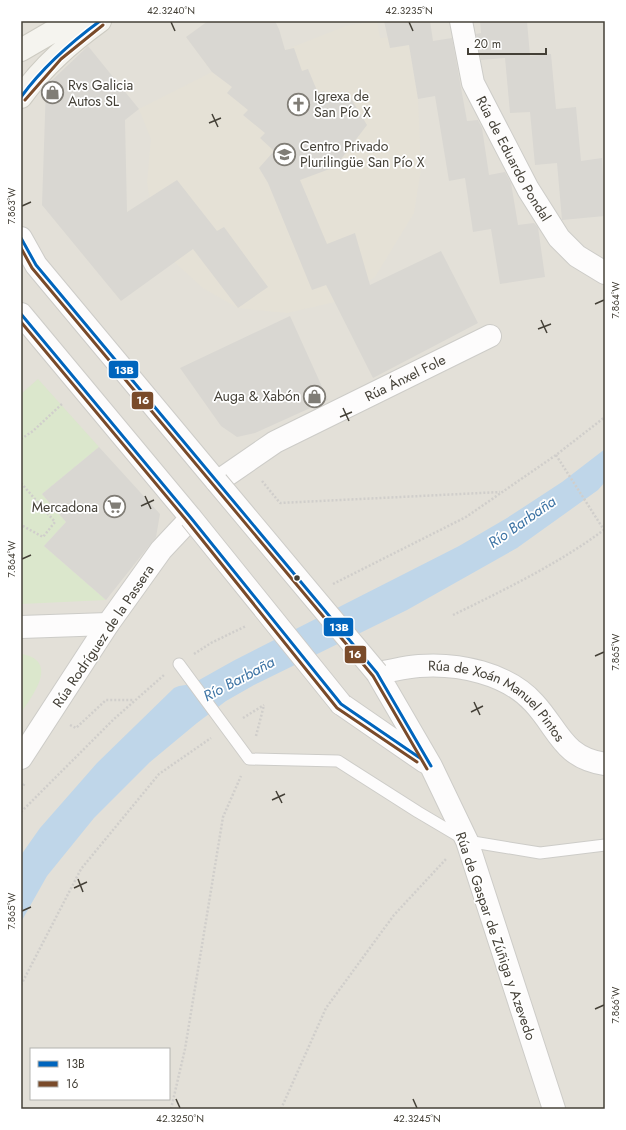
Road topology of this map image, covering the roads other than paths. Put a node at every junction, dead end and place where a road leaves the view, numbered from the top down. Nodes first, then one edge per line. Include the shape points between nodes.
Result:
1 (71, 21) edge
2 (100, 21) edge
3 (461, 21) edge
4 (21, 50) edge
5 (21, 97) edge
6 (21, 238) edge
7 (605, 273) edge
8 (21, 314) edge
9 (490, 336) dead end
10 (218, 482) junction
11 (191, 518) junction
12 (108, 624) junction
13 (21, 627) edge
14 (179, 664) dead end
15 (377, 673) junction
16 (21, 758) edge
17 (605, 764) edge
18 (431, 766) junction
19 (467, 841) junction
20 (605, 846) edge
21 (554, 1109) edge

1 - 4 street
2 - 5 street via 48,64
3 - 7 street, Rúa de Eduardo Pondal via 473,83 528,189 559,238 577,256
6 - 10 street, Rúa de Gaspar de Zúñiga y Azevedo via 36,265
8 - 11 street
9 - 10 street, Rúa Ánxel Fole via 275,442
10 - 15 street, Rúa de Gaspar de Zúñiga y Azevedo, bridge
11 - 12 street, Rúa Rodríguez de la Passera via 161,550
11 - 18 street, bridge via 341,704
12 - 13 street
12 - 16 street, Rúa Rodríguez de la Passera
14 - 19 lane via 249,759 338,761
15 - 17 street, Rúa de Xoán Manuel Pintos via 418,666 442,666 464,668 504,680 534,702 562,742 574,752
15 - 18 street, Rúa de Gaspar de Zúñiga y Azevedo
18 - 19 street, Rúa de Gaspar de Zúñiga y Azevedo
19 - 20 lane via 540,853
19 - 21 street, Rúa de Gaspar de Zúñiga y Azevedo

